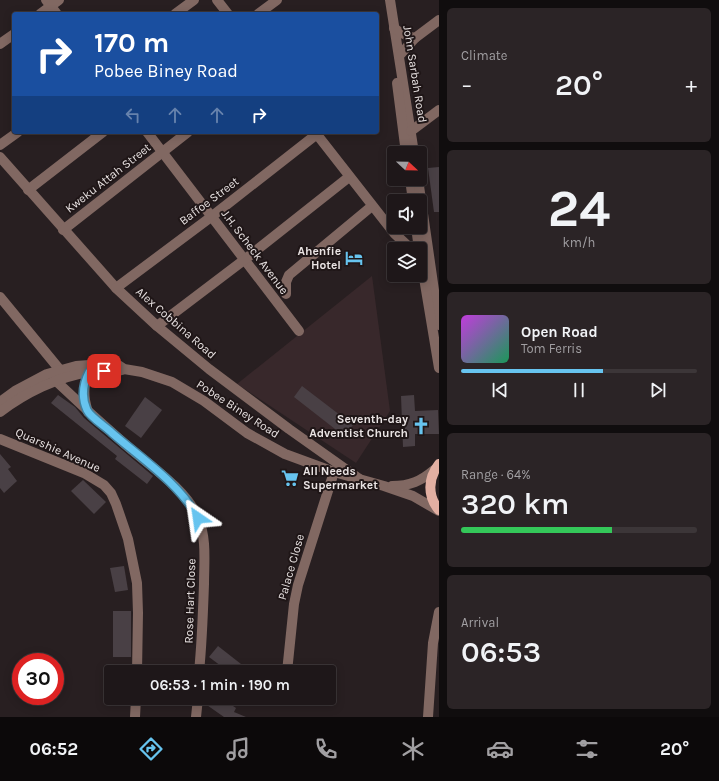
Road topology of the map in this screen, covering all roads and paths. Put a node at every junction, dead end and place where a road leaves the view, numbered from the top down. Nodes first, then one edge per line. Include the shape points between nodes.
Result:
1 (194, 0) edge
2 (217, 0) edge
3 (277, 0) edge
4 (384, 0) edge
5 (390, 0) edge
6 (53, 5) edge
7 (43, 12) edge
8 (178, 12) edge
9 (226, 12) edge
10 (261, 12) edge
11 (439, 20) edge
12 (394, 28) junction
13 (12, 35) edge
14 (415, 38) junction
15 (0, 44) edge
16 (399, 56) junction
17 (439, 110) edge
18 (411, 131) junction
19 (15, 134) edge
20 (100, 134) edge
21 (148, 134) edge
22 (185, 134) edge
23 (315, 134) edge
24 (317, 134) edge
25 (0, 145) edge
26 (405, 146) edge
27 (413, 146) edge
28 (162, 152) junction
29 (0, 156) edge
30 (349, 177) junction
31 (418, 186) edge
32 (28, 190) junction
33 (372, 206) junction
34 (211, 217) junction
35 (63, 230) junction
36 (404, 242) edge
37 (421, 242) edge
38 (244, 260) junction
39 (427, 277) edge
40 (426, 282) edge
41 (116, 288) junction
42 (286, 294) dead end
43 (0, 297) edge
44 (439, 325) edge
45 (157, 326) junction
46 (298, 331) dead end
47 (439, 368) edge
48 (60, 370) junction
49 (124, 370) junction
50 (89, 372) junction
51 (56, 381) junction
52 (0, 402) edge
53 (0, 412) edge
54 (88, 412) junction
55 (0, 439) edge
56 (437, 467) edge
57 (334, 472) junction
58 (361, 480) junction
59 (384, 486) junction
60 (439, 510) edge
61 (439, 612) edge
62 (137, 665) edge
63 (200, 665) edge
64 (288, 665) edge
65 (136, 705) edge
66 (197, 705) edge
67 (135, 717) edge
68 (196, 717) edge
69 (428, 717) edge

1 - 8 street
2 - 9 street
3 - 10 street
4 - 26 street, John Sarbah Road
5 - 12 street, John Sarbah Road
6 - 7 street
11 - 14 street
12 - 14 street via 399,33
12 - 16 street, John Sarbah Road
13 - 15 street
14 - 16 street
16 - 18 street, John Sarbah Road
17 - 18 street
18 - 27 street, John Sarbah Road
19 - 25 street
20 - 32 street
21 - 28 street, J.H. Scheck Avenue
22 - 28 street, Kweku Attah Street
23 - 34 street, Baffoe Street
24 - 30 street
28 - 34 street, J.H. Scheck Avenue
28 - 35 street, Kweku Attah Street
29 - 32 street, Alex Cobbina Road
30 - 33 street
30 - 38 street
31 - 37 street
32 - 35 street, Alex Cobbina Road
33 - 36 street
33 - 42 street via 289,275
34 - 38 street, J.H. Scheck Avenue
34 - 41 street, Baffoe Street
35 - 41 street, Alex Cobbina Road
38 - 45 street
38 - 46 street, J.H. Scheck Avenue
39 - 44 street
40 - 47 street
41 - 45 street, Alex Cobbina Road
43 - 48 street
45 - 58 street, Alex Cobbina Road via 209,370
48 - 49 street, Pobee Biney Road via 103,364 118,365
48 - 52 street, Pobee Biney Road via 34,380
49 - 50 street, Pobee Biney Road
49 - 57 street, Pobee Biney Road via 142,372 172,382 267,445
50 - 51 street, Pobee Biney Road
50 - 54 street via 83,392
51 - 53 street, Pobee Biney Road via 22,397
51 - 54 street, Rose Hart Close
54 - 63 street, Rose Hart Close via 176,487 192,506 198,518 205,558
55 - 62 street, Quarshie Avenue via 84,473 104,485 111,493 128,539 137,583
56 - 59 street via 424,478 408,485
56 - 60 main road via 430,485 430,493
57 - 58 street, Pobee Biney Road
57 - 64 street, Palace Close via 298,585
58 - 59 street, Pobee Biney Road
59 - 60 street via 413,496
61 - 69 street via 433,643
65 - 67 street
66 - 68 street

